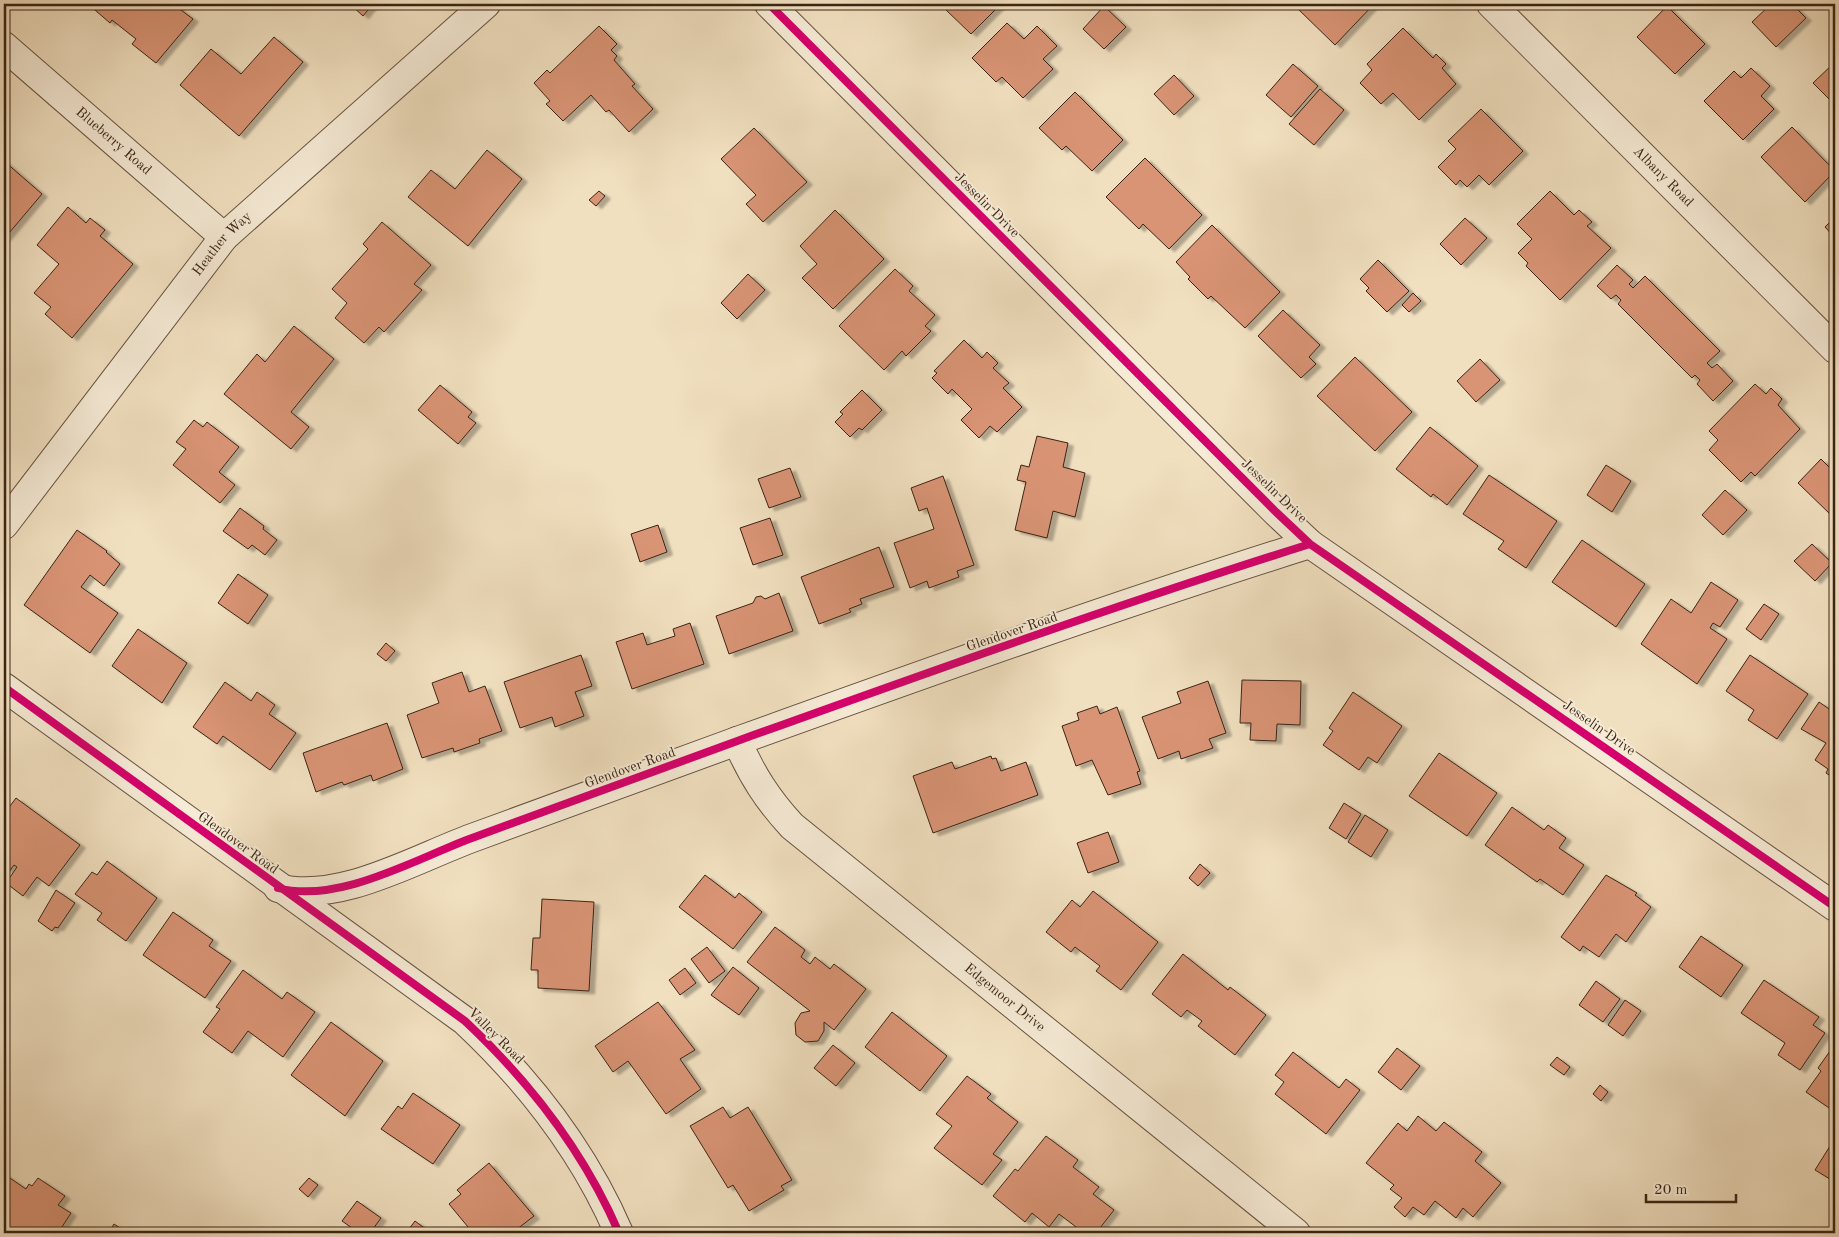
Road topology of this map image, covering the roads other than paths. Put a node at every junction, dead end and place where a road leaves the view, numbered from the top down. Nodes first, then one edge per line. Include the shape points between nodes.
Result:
1 (486, 4) edge
2 (769, 4) edge
3 (1490, 4) edge
4 (4, 46) edge
5 (224, 237) junction
6 (1835, 349) edge
7 (4, 525) edge
8 (1310, 544) junction
9 (4, 687) edge
10 (737, 741) junction
11 (278, 888) junction
12 (1835, 907) edge
13 (619, 1233) edge
14 (1296, 1233) edge

1 - 5 street, Heather Way
2 - 8 street, Jesselin Drive
3 - 6 street, Albany Road
4 - 5 street, Blueberry Road
5 - 7 street, Heather Way
8 - 10 street, Glendover Road via 1194,581
8 - 12 street, Jesselin Drive
9 - 11 street, Glendover Road
10 - 11 street, Glendover Road via 378,876 323,889 290,891
10 - 14 street, Edgemoor Drive via 750,772 770,803 792,826
11 - 13 street, Valley Road via 465,1021 496,1051 556,1122 602,1197

